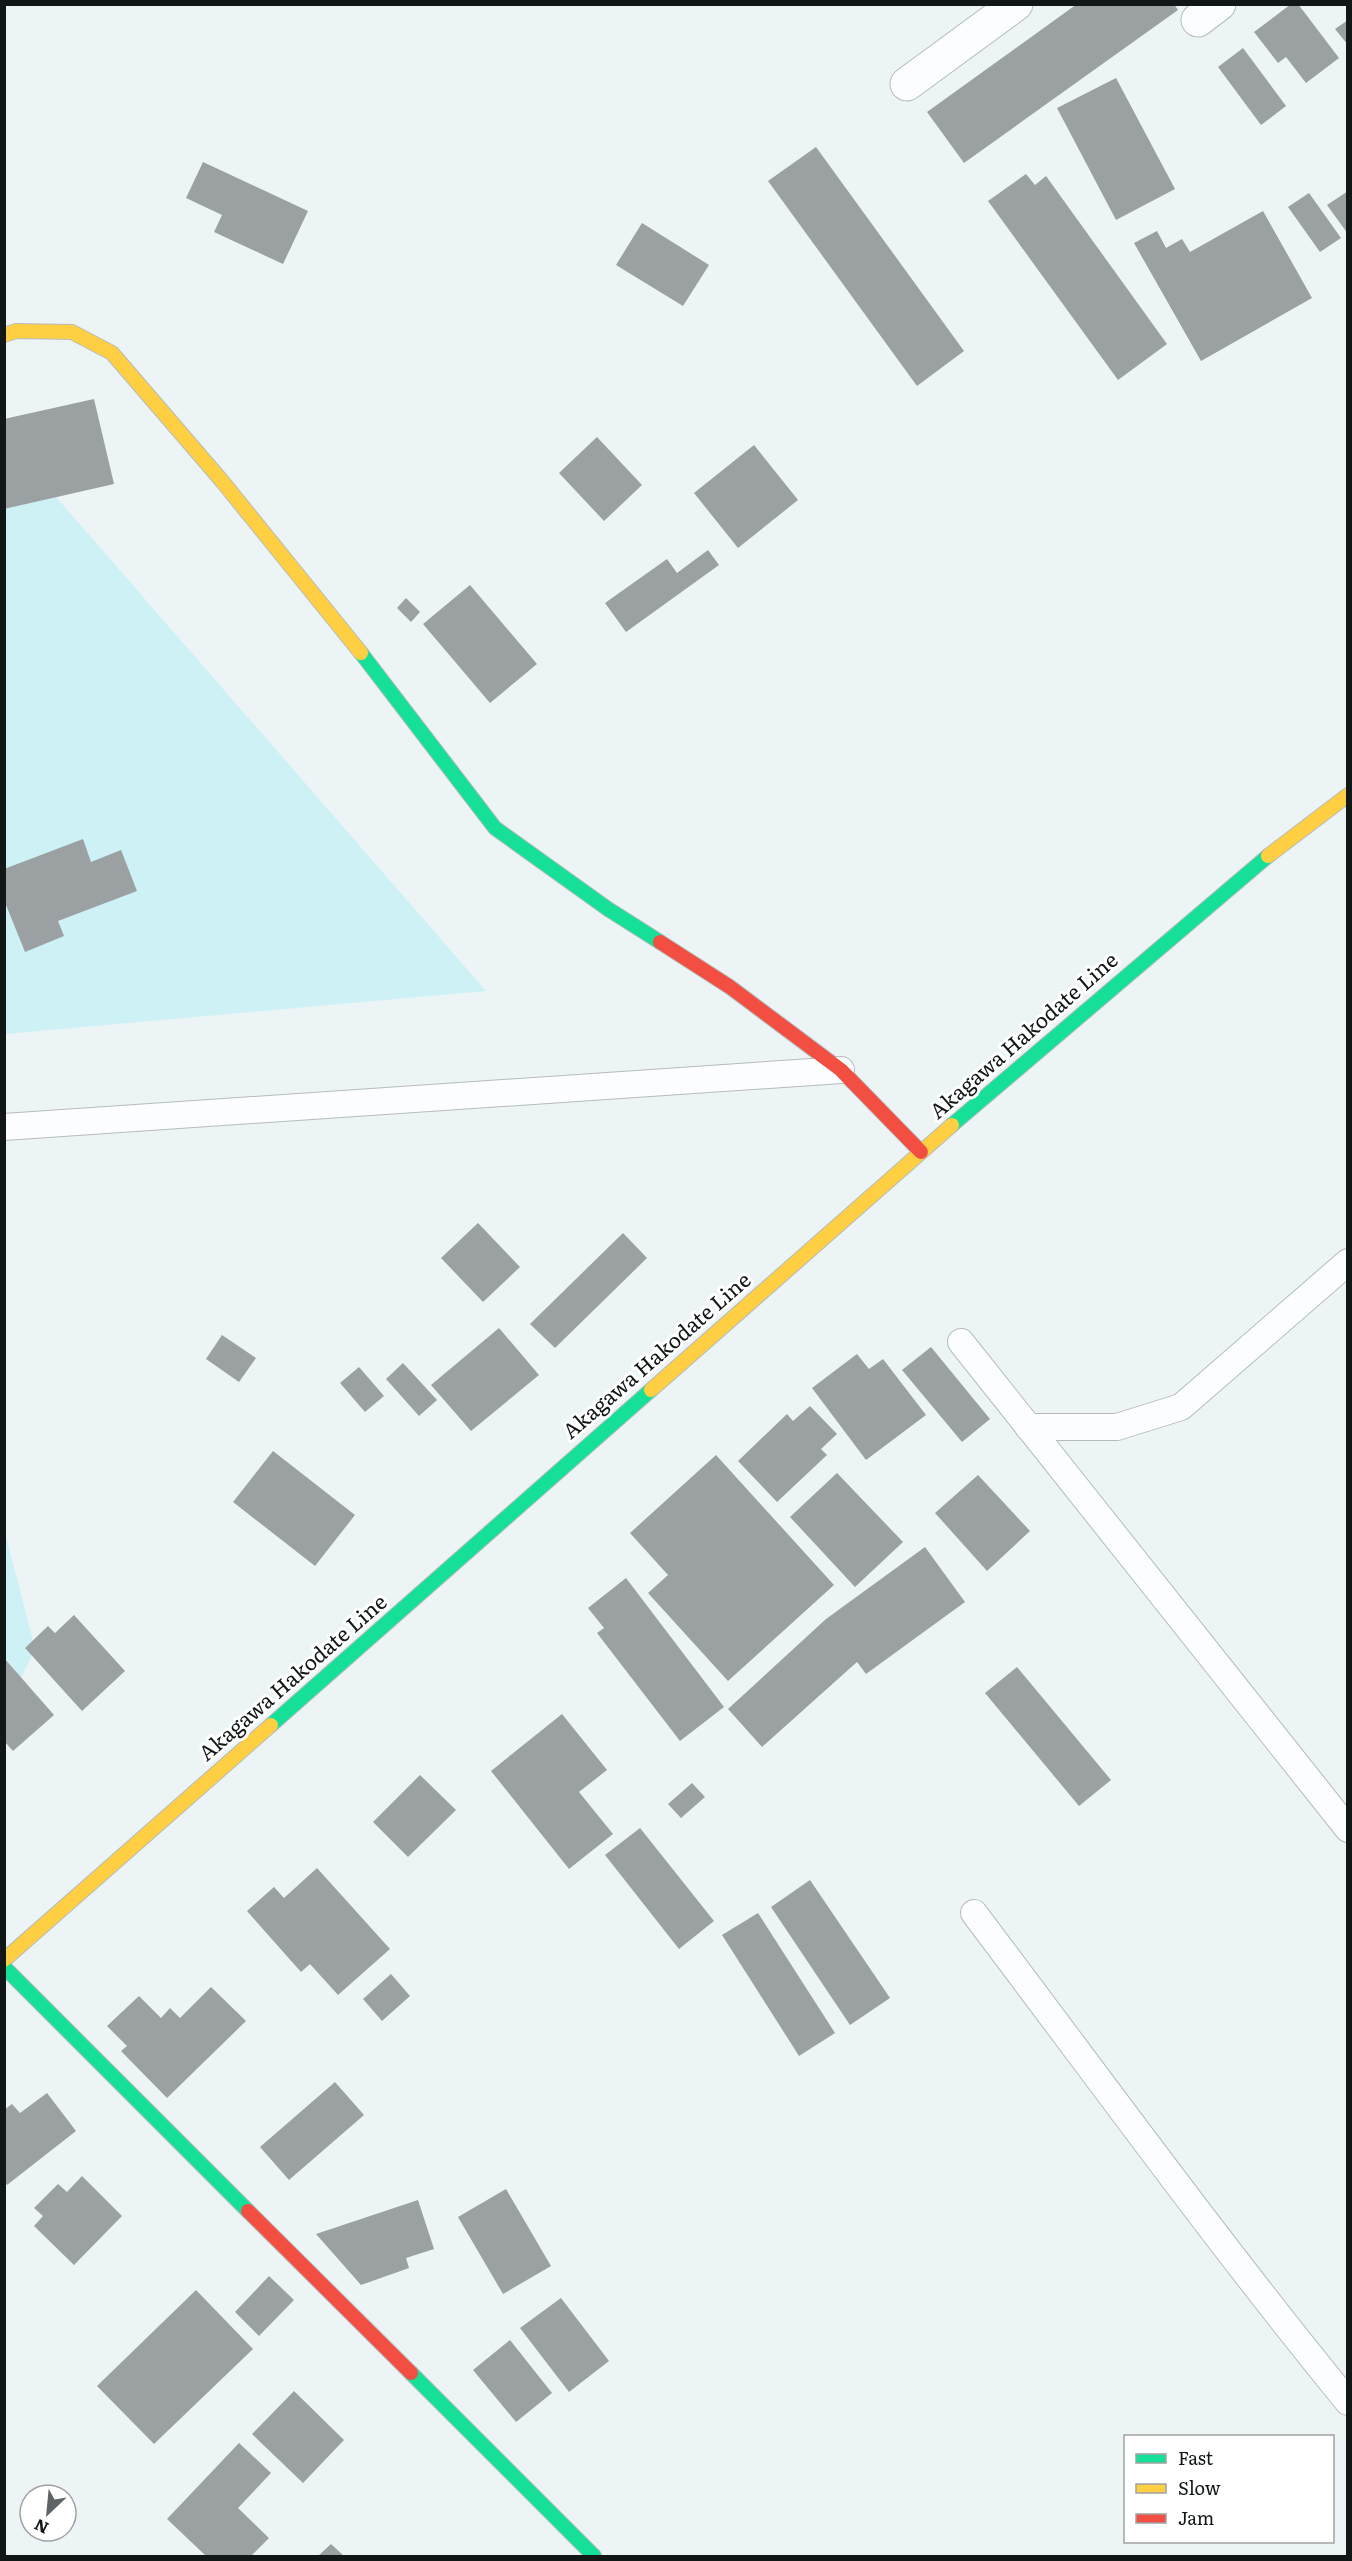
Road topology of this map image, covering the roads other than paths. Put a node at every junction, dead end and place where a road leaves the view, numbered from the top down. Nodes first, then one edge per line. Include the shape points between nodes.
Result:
1 (1016, 4) edge
2 (907, 84) dead end
3 (4, 335) edge
4 (1347, 795) edge
5 (841, 1070) junction
6 (4, 1127) edge
7 (921, 1152) junction
8 (1347, 1262) edge
9 (961, 1342) dead end
10 (1028, 1427) junction
11 (1347, 1829) edge
12 (974, 1913) dead end
13 (4, 1960) edge
14 (4, 1967) edge
15 (1347, 2402) edge
16 (594, 2556) edge

1 - 2 street
3 - 5 street via 16,331 72,332 112,353 326,610 495,828 608,909 730,987
4 - 7 street, Akagawa Hakodate Line via 1244,874
5 - 6 lane
5 - 7 street
7 - 13 street, Akagawa Hakodate Line
8 - 10 lane via 1181,1407 1117,1427
9 - 10 lane
10 - 11 lane
12 - 15 lane via 1234,2261
14 - 16 street

